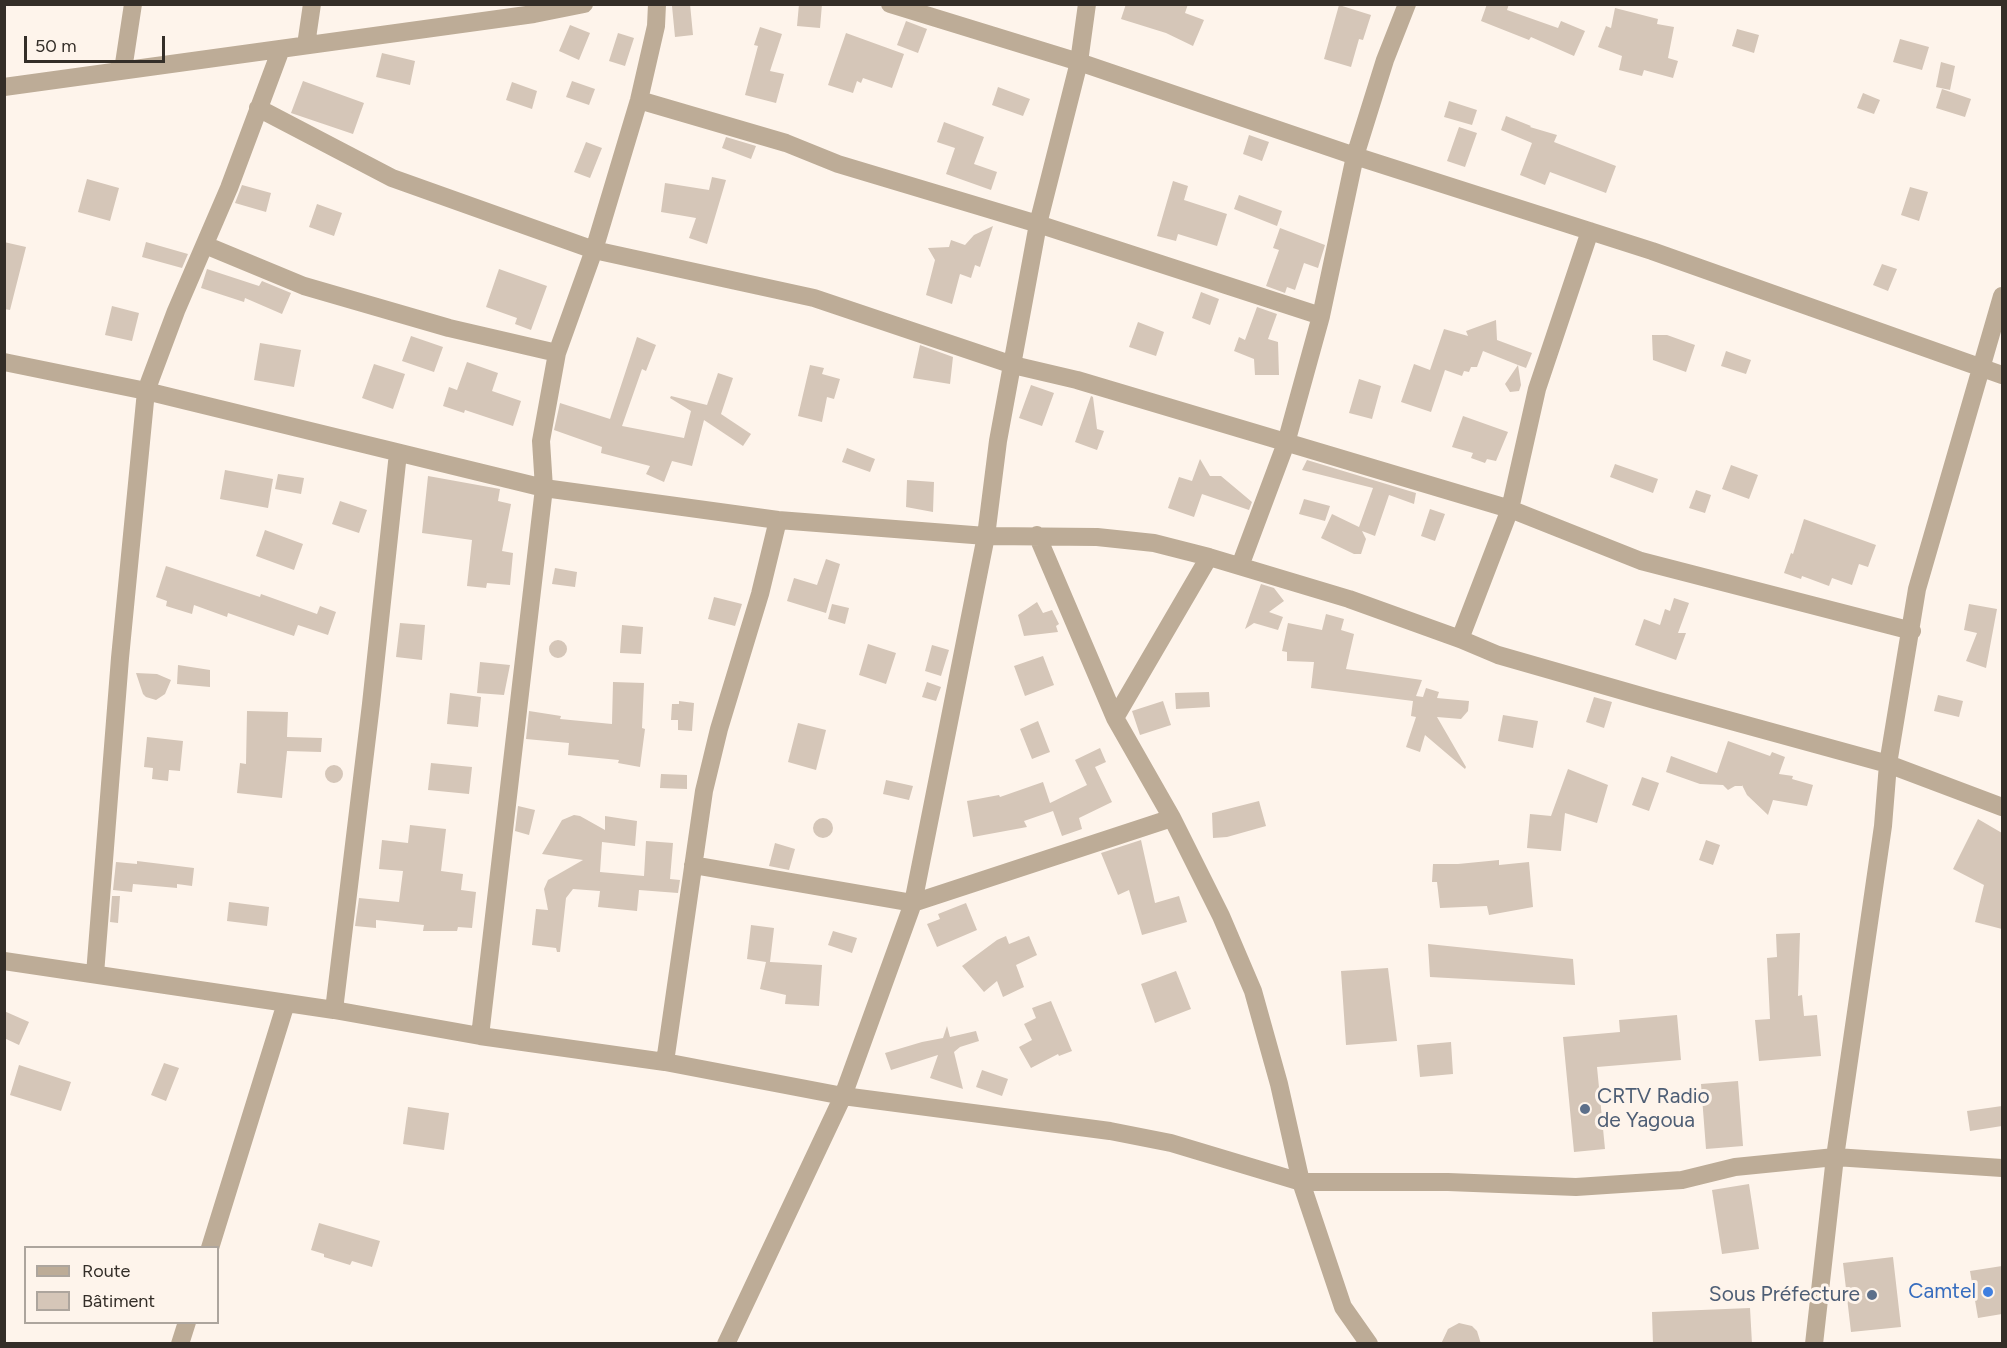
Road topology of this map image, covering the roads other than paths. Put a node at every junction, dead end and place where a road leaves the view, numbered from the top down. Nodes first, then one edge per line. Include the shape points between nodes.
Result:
1 (133, 4) edge
2 (312, 4) edge
3 (584, 4) edge
4 (657, 4) edge
5 (890, 4) edge
6 (1087, 4) edge
7 (1407, 4) edge
8 (306, 45) junction
9 (281, 49) junction
10 (1079, 62) junction
11 (123, 70) junction
12 (4, 87) edge
13 (639, 100) junction
14 (258, 108) junction
15 (1355, 156) junction
16 (1038, 224) junction
17 (1590, 231) junction
18 (205, 245) junction
19 (594, 250) junction
20 (2002, 296) edge
21 (1321, 316) junction
22 (557, 353) junction
23 (4, 362) edge
24 (1013, 365) junction
25 (1981, 369) junction
26 (2002, 375) edge
27 (146, 391) junction
28 (1286, 443) junction
29 (398, 453) junction
30 (544, 488) junction
31 (1510, 509) junction
32 (778, 520) junction
33 (987, 536) junction
34 (1037, 536) junction
35 (1209, 557) junction
36 (1240, 566) junction
37 (1911, 631) junction
38 (1460, 639) junction
39 (1115, 718) junction
40 (1887, 764) junction
41 (2002, 807) edge
42 (1172, 818) junction
43 (693, 865) junction
44 (913, 903) junction
45 (4, 961) edge
46 (95, 974) junction
47 (286, 1003) junction
48 (334, 1010) junction
49 (480, 1036) junction
50 (665, 1062) junction
51 (843, 1095) junction
52 (1835, 1157) junction
53 (2002, 1168) edge
54 (1301, 1182) junction
55 (211, 1246) edge
56 (187, 1324) edge
57 (180, 1344) edge
58 (726, 1344) edge
59 (1369, 1344) edge
60 (1814, 1344) edge

1 - 11 street
2 - 8 street
3 - 8 street
4 - 13 street via 656,26
5 - 10 street
6 - 10 street
7 - 15 street
8 - 9 street
9 - 11 street
9 - 14 street
10 - 15 street
10 - 16 street
11 - 12 street
13 - 16 street
13 - 19 street
14 - 18 street
14 - 19 street via 392,178
15 - 17 street
15 - 21 street
16 - 21 street
16 - 24 street
17 - 25 street
17 - 31 street via 1537,389
18 - 22 street via 314,289 449,328
18 - 27 street
19 - 22 street
19 - 24 street via 814,298
20 - 25 street
21 - 28 street
22 - 30 street via 541,441
23 - 27 street
24 - 28 street via 1077,380
24 - 33 street via 998,441
25 - 26 street
25 - 37 street via 1917,589
27 - 29 street
27 - 46 street
28 - 31 street
28 - 36 street
29 - 30 street
29 - 48 street
30 - 32 street
30 - 49 street
31 - 37 street via 1641,561
31 - 38 street
32 - 33 street
32 - 43 street via 716,740
33 - 34 street
33 - 44 street
34 - 35 street via 1154,543
34 - 39 street
35 - 36 street
35 - 39 street
36 - 38 street
37 - 40 street
38 - 40 street via 1498,655
39 - 42 street
40 - 41 street
40 - 52 street via 1883,826
42 - 44 street
42 - 54 street via 1253,991
43 - 44 street
43 - 50 street
44 - 51 street
45 - 46 street
46 - 47 street
47 - 48 street
47 - 55 street
48 - 49 street
49 - 50 street
50 - 51 street
51 - 54 street via 1110,1131 1171,1143
51 - 58 street
52 - 53 street
52 - 54 street via 1735,1167 1682,1180 1576,1187
52 - 60 street
54 - 59 street via 1343,1307
56 - 57 street

